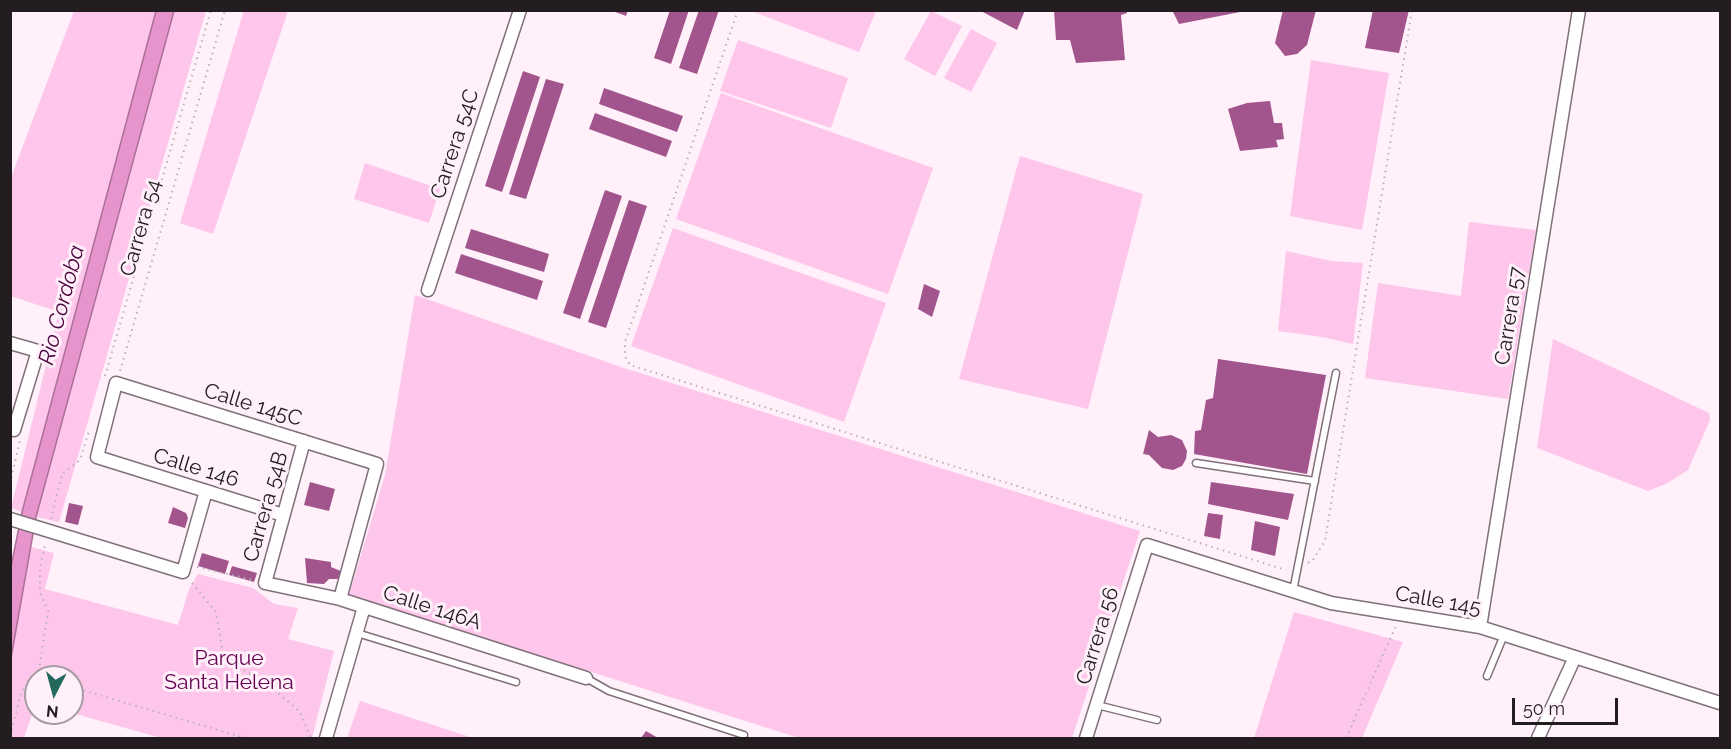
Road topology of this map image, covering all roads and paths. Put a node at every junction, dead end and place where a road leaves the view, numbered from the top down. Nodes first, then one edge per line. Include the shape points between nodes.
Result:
1 (211, 10) edge
2 (225, 10) edge
3 (520, 10) edge
4 (738, 10) edge
5 (1412, 10) edge
6 (1580, 10) edge
7 (428, 290) dead end
8 (10, 343) edge
9 (1336, 373) dead end
10 (110, 381) junction
11 (90, 425) dead end
12 (12, 430) edge
13 (304, 441) junction
14 (1196, 463) dead end
15 (1315, 481) junction
16 (10, 484) edge
17 (206, 491) junction
18 (284, 515) junction
19 (11, 520) edge
20 (42, 529) junction
21 (1147, 545) joint
22 (184, 568) junction
23 (1298, 569) junction
24 (265, 583) junction
25 (1293, 591) junction
26 (340, 599) junction
27 (364, 607) junction
28 (1401, 614) junction
29 (1480, 627) junction
30 (357, 633) junction
31 (1504, 634) junction
32 (1575, 657) junction
33 (39, 665) edge
34 (1487, 676) dead end
35 (586, 678) joint
36 (516, 682) dead end
37 (24, 688) edge
38 (84, 691) edge
39 (1720, 704) edge
40 (1097, 705) junction
41 (1157, 720) dead end
42 (744, 735) dead end
43 (10, 736) edge
44 (245, 738) edge
45 (311, 738) edge
46 (326, 738) edge
47 (1086, 738) edge
48 (1346, 738) edge
49 (1538, 738) edge

1 - 10 path
2 - 10 path, Carrera 54
3 - 7 street, Carrera 54C
4 - 23 path via 625,342 624,356 630,365 1285,571
5 - 23 path via 1325,541 1313,560
6 - 29 street, Carrera 57
8 - 12 street via 38,351
9 - 15 lane
10 - 13 street, Calle 145C
10 - 17 street, Calle 146 via 97,457
11 - 20 path via 80,460 62,474
12 - 16 path via 21,441
13 - 18 street, Carrera 54B
13 - 26 street, Calle 145C via 377,464
14 - 15 lane
15 - 23 lane
17 - 18 street, Calle 146
17 - 22 street
18 - 24 street, Carrera 54B
19 - 20 street
20 - 22 street
20 - 33 path via 40,592 48,611
21 - 25 street, Calle 145
21 - 40 street, Carrera 56
22 - 24 path
22 - 45 path via 216,612 224,659 267,683 300,712
23 - 25 lane
24 - 26 street, Calle 146A
25 - 28 street, Calle 145 via 1331,603
26 - 27 street, Calle 146A
27 - 30 street
27 - 35 street, Calle 146A
28 - 29 street, Calle 145
28 - 48 path
29 - 31 street, Calle 145
30 - 36 lane
30 - 46 street
31 - 32 street, Calle 145
31 - 34 lane
32 - 39 street, Calle 145
32 - 49 street
35 - 42 lane via 609,692
37 - 43 path
38 - 44 path
40 - 41 lane
40 - 47 street, Carrera 56

